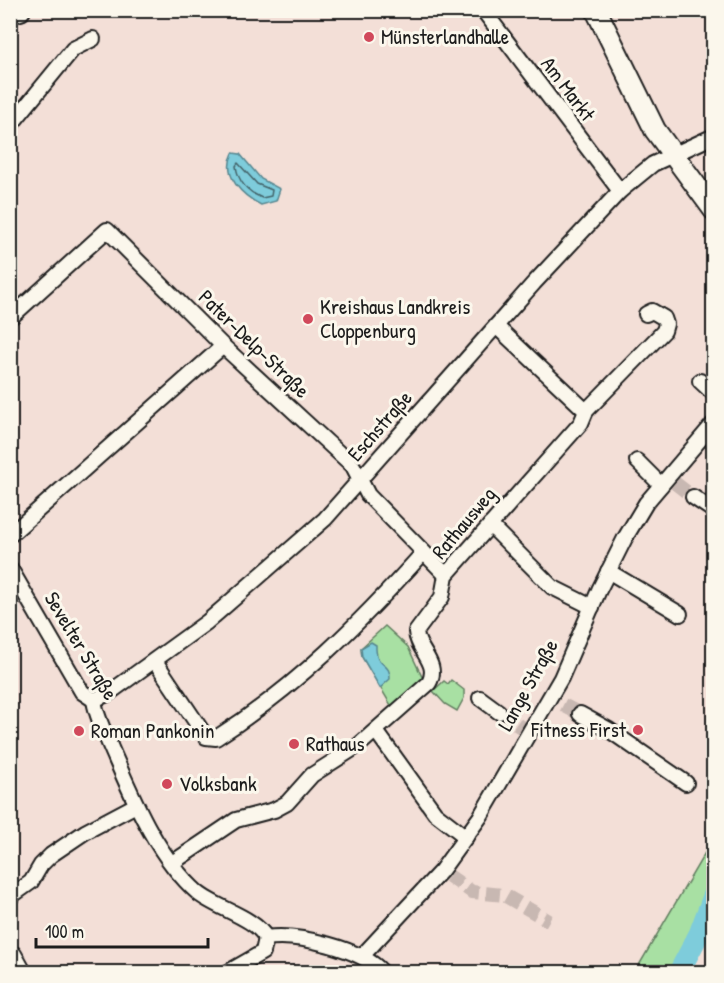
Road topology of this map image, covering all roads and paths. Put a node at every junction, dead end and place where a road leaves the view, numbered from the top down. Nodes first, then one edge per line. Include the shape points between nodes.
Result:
1 (20, 10) edge
2 (483, 10) edge
3 (596, 10) edge
4 (10, 13) edge
5 (93, 39) dead end
6 (10, 126) edge
7 (714, 136) edge
8 (673, 155) junction
9 (620, 191) junction
10 (714, 210) edge
11 (646, 314) dead end
12 (10, 318) edge
13 (496, 326) junction
14 (224, 346) junction
15 (700, 381) dead end
16 (714, 394) edge
17 (586, 411) junction
18 (714, 423) edge
19 (637, 461) dead end
20 (360, 481) junction
21 (668, 482) junction
22 (693, 497) tunnel mouth
23 (714, 511) edge
24 (490, 525) junction
25 (10, 535) edge
26 (423, 553) junction
27 (10, 568) edge
28 (608, 571) junction
29 (446, 575) junction
30 (592, 607) junction
31 (680, 614) dead end
32 (155, 660) junction
33 (480, 698) dead end
34 (94, 700) junction
35 (499, 712) tunnel mouth
36 (579, 714) tunnel mouth
37 (376, 731) junction
38 (686, 783) dead end
39 (136, 805) junction
40 (466, 837) junction
41 (172, 862) junction
42 (10, 897) edge
43 (266, 938) junction
44 (14, 954) dead end
45 (362, 956) junction
46 (24, 972) edge
47 (228, 972) edge
48 (382, 972) edge

1 - 4 street
2 - 9 street, Am Markt
3 - 8 street via 655,130
5 - 6 street via 73,49
7 - 8 street, Eschstraße
8 - 9 street, Eschstraße via 644,171
8 - 10 street
9 - 13 street, Eschstraße
11 - 17 street, Rathausweg via 652,311 664,318 664,331
12 - 14 street, Pater-Delp-Straße via 107,230
13 - 17 street
13 - 20 street, Eschstraße
14 - 20 street, Pater-Delp-Straße via 353,466
14 - 25 street
15 - 16 street
17 - 24 street, Rathausweg via 581,423
18 - 21 street, Lange Straße
19 - 21 street
20 - 26 street, Pater-Delp-Straße via 368,495
20 - 32 street, Eschstraße via 266,572
21 - 28 street, Lange Straße via 625,538
22 - 23 street
24 - 29 street, Rathausweg
24 - 30 street via 552,587
26 - 29 street, Pater-Delp-Straße
26 - 32 street via 328,653 238,724 212,739 203,732
27 - 34 street, Sevelter Straße via 82,692
28 - 30 street, Lange Straße
28 - 31 street
29 - 37 street, Rathausweg via 442,597 416,632 431,665 432,678
30 - 40 street, Lange Straße via 557,702 526,730
32 - 34 street, Eschstraße
33 - 35 street
34 - 39 street, Sevelter Straße
36 - 38 street
37 - 40 street via 435,813
37 - 41 street, Rathausweg via 312,775 286,803 236,820
39 - 41 street, Sevelter Straße
39 - 42 street via 51,855 31,882
40 - 45 street, Lange Straße via 445,873
41 - 43 street, Sevelter Straße via 200,894 258,927
43 - 45 street via 300,938
43 - 47 street via 263,952
44 - 46 street
45 - 48 street

